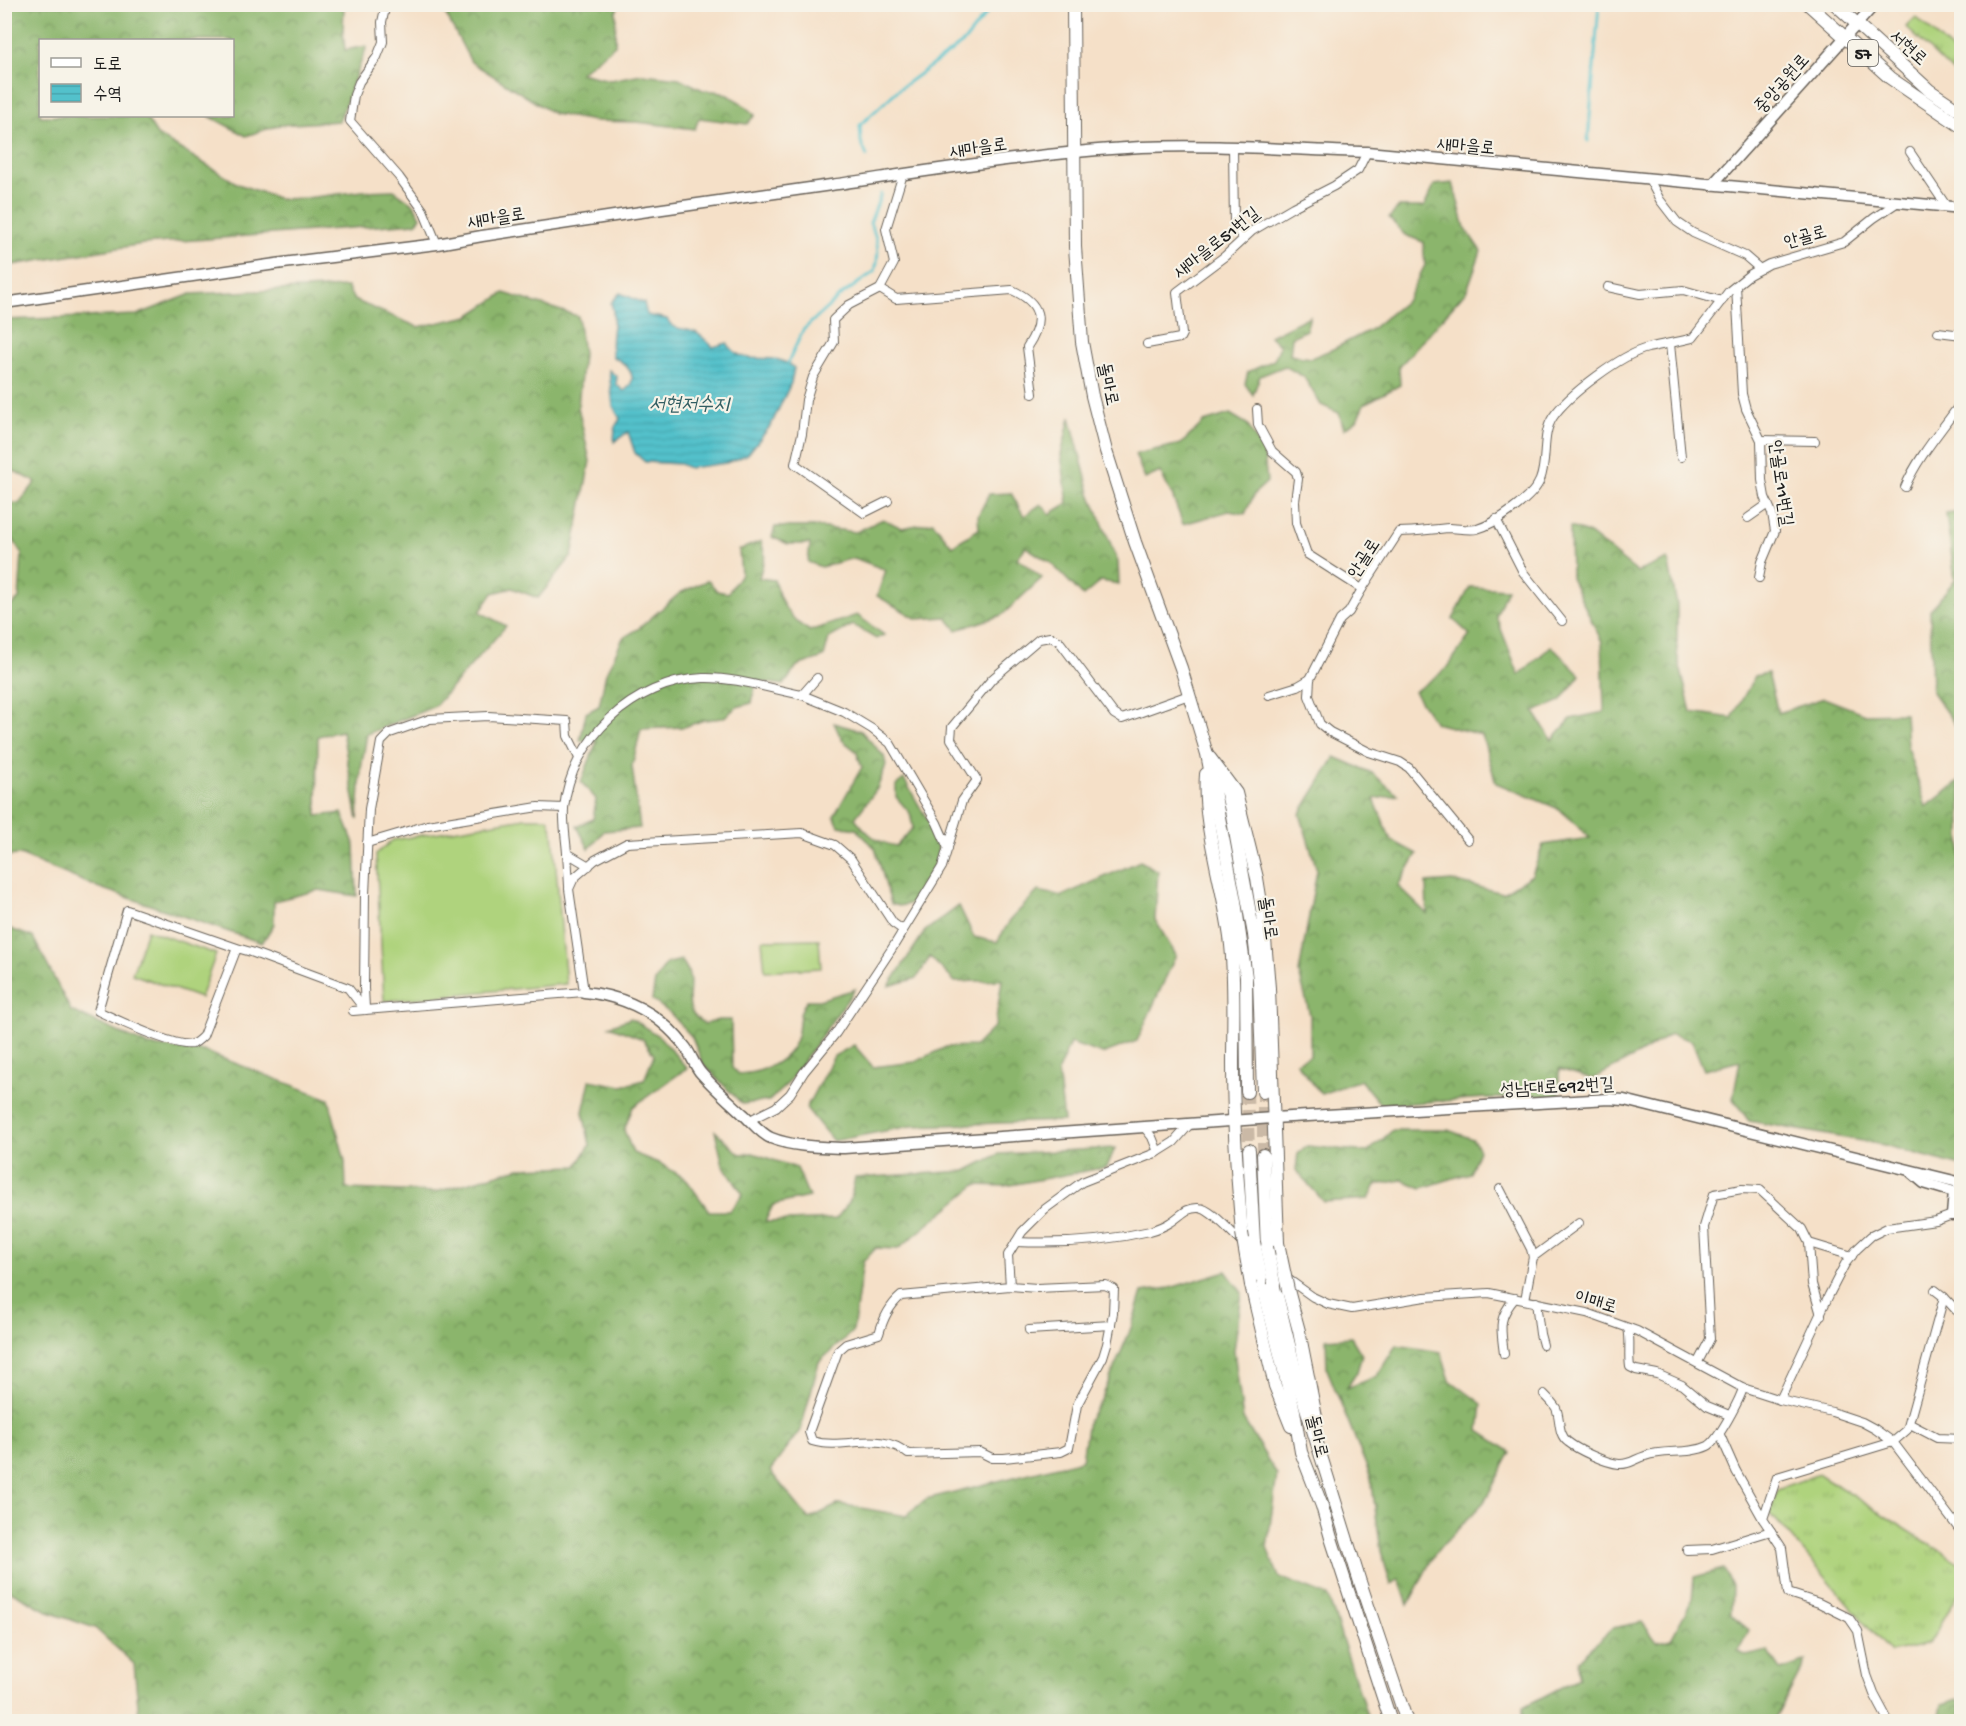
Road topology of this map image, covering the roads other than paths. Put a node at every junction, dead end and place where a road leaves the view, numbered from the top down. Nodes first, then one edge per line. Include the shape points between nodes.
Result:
1 (386, 4) edge
2 (1073, 4) edge
3 (1808, 4) edge
4 (1835, 4) edge
5 (1875, 4) edge
6 (1857, 24) junction
7 (1845, 37) junction
8 (1962, 112) edge
9 (1962, 127) edge
10 (1233, 146) junction
11 (1075, 152) junction
12 (1367, 152) junction
13 (1910, 152) dead end
14 (903, 174) junction
15 (1649, 179) junction
16 (1712, 184) junction
17 (1898, 202) junction
18 (1947, 207) junction
19 (1962, 208) edge
20 (1243, 238) junction
21 (437, 244) junction
22 (1760, 269) junction
23 (1736, 286) junction
24 (1608, 287) dead end
25 (880, 288) junction
26 (1722, 301) junction
27 (4, 303) edge
28 (1938, 332) dead end
29 (1962, 336) edge
30 (1147, 344) dead end
31 (1670, 344) junction
32 (1033, 394) dead end
33 (1962, 401) edge
34 (1257, 409) dead end
35 (1761, 440) junction
36 (1815, 441) dead end
37 (1681, 457) dead end
38 (1905, 488) dead end
39 (888, 501) dead end
40 (1768, 504) junction
41 (1748, 518) dead end
42 (1496, 519) junction
43 (1759, 578) dead end
44 (1362, 589) junction
45 (1562, 621) dead end
46 (817, 678) dead end
47 (1310, 680) junction
48 (802, 695) junction
49 (1189, 695) junction
50 (1269, 695) dead end
51 (1207, 754) junction
52 (579, 758) junction
53 (564, 808) junction
54 (1468, 840) dead end
55 (368, 843) junction
56 (948, 848) junction
57 (567, 853) junction
58 (589, 866) junction
59 (569, 889) junction
60 (903, 930) junction
61 (237, 948) junction
62 (584, 992) junction
63 (365, 1010) junction
64 (353, 1011) dead end
65 (1247, 1092) tunnel mouth
66 (1263, 1092) tunnel mouth
67 (1273, 1118) junction
68 (750, 1120) junction
69 (1234, 1121) junction
70 (1190, 1124) junction
71 (1144, 1127) junction
72 (1249, 1150) tunnel mouth
73 (1158, 1152) junction
74 (1263, 1155) tunnel mouth
75 (1909, 1170) junction
76 (1962, 1183) edge
77 (1500, 1189) dead end
78 (1957, 1214) edge
79 (1579, 1223) dead end
80 (1016, 1242) junction
81 (1809, 1243) junction
82 (1852, 1256) junction
83 (1533, 1257) junction
84 (1256, 1281) junction
85 (1010, 1286) junction
86 (1935, 1290) dead end
87 (1944, 1297) junction
88 (1515, 1298) junction
89 (1525, 1300) junction
90 (1536, 1302) junction
91 (1956, 1310) dead end
92 (1821, 1315) junction
93 (1111, 1325) junction
94 (1628, 1328) junction
95 (1029, 1330) dead end
96 (1543, 1345) dead end
97 (1504, 1354) dead end
98 (1698, 1362) junction
99 (1743, 1388) junction
100 (1544, 1394) dead end
101 (1780, 1400) junction
102 (1729, 1415) junction
103 (1910, 1424) junction
104 (1720, 1435) junction
105 (1962, 1439) edge
106 (1893, 1442) junction
107 (1324, 1464) junction
108 (1763, 1519) junction
109 (1771, 1531) junction
110 (1962, 1533) edge
111 (1687, 1550) dead end
112 (1391, 1722) edge
113 (1407, 1722) edge
114 (1889, 1722) edge

1 - 21 street via 383,42 359,82 350,121 423,210
2 - 11 main road, 돌마로
3 - 7 main road, 서현로 / 57
4 - 6 main road, 서현로 / 57
5 - 6 street, 중앙공원로
6 - 7 street, 중앙공원로
6 - 8 main road, 서현로 / 57 via 1929,90
7 - 9 main road, 서현로 / 57 via 1890,78
7 - 16 street, 중앙공원로
10 - 11 street, 새마을로
10 - 12 street, 새마을로
10 - 20 street via 1234,225
11 - 14 street, 새마을로
11 - 49 main road, 돌마로 via 1078,299 1092,396 1135,542
12 - 15 street, 새마을로
12 - 20 street, 새마을로51번길 via 1358,170
13 - 18 street
14 - 21 street, 새마을로
14 - 25 street via 886,229 894,263
15 - 16 street, 새마을로
15 - 22 street via 1677,222 1745,256
16 - 17 street, 새마을로
17 - 18 street, 새마을로
17 - 22 street, 안골로 via 1844,242
18 - 19 street, 새마을로
20 - 30 street, 새마을로51번길 via 1177,292 1180,338
21 - 27 street, 새마을로
22 - 23 street, 안골로
23 - 26 street, 안골로
23 - 35 street, 안골로11번길 via 1742,394
24 - 26 street via 1641,294 1683,290
25 - 32 street via 896,299 1012,290 1025,296 1039,318 1027,347
25 - 39 street via 849,305 832,320 834,342 806,400 795,464 864,513
26 - 31 street, 안골로 via 1693,338
28 - 29 street
31 - 37 street
31 - 42 street, 안골로 via 1646,348 1619,361 1560,408 1551,420 1546,438 1541,479 1521,504
33 - 38 street via 1930,443
34 - 44 street via 1258,425 1272,452 1296,472 1296,523 1306,554
35 - 36 street
35 - 40 street, 안골로11번길 via 1762,480
40 - 41 street
40 - 43 street, 안골로11번길 via 1775,531
42 - 44 street, 안골로 via 1476,530 1399,532
42 - 45 street via 1523,572
44 - 47 street, 안골로 via 1340,620
46 - 48 street
47 - 50 street
47 - 54 street via 1309,696 1320,724 1369,752 1409,768
48 - 52 street via 703,678 666,685 629,702 603,724
48 - 56 street via 844,712 890,743
49 - 51 main road, 돌마로
49 - 56 street via 1122,718 1114,714 1059,641 1050,637 1039,639 992,679 952,727 951,739 977,780 962,801
51 - 65 main road, 돌마로 via 1246,977
51 - 66 main road, 돌마로 via 1227,793 1254,935
51 - 67 main road via 1236,793 1257,878 1268,978
51 - 69 main road via 1204,796 1233,972
52 - 53 street
52 - 55 street via 568,736 567,721 488,716 430,719 390,733 381,742 369,809
53 - 55 street via 538,807 428,825
53 - 57 street
55 - 63 street
56 - 60 street via 942,867
57 - 58 street
57 - 59 street
58 - 59 street via 574,878
58 - 60 street via 627,843 802,833 835,845 851,859 893,923
59 - 62 street
60 - 68 street via 837,1033 790,1094 776,1107
61 - 61 street via 127,910 98,1011 183,1045 194,1044 203,1036
61 - 63 street via 348,988
62 - 63 street
62 - 68 street, 성남대로692번길 via 627,1000 646,1010 686,1048 698,1070
63 - 64 street
67 - 69 street, 성남대로692번길
67 - 75 street, 성남대로692번길 via 1624,1100
67 - 107 main road, bridge via 1278,1243
68 - 71 street, 성남대로692번길 via 769,1137 796,1145 844,1148
69 - 70 street, 성남대로692번길
69 - 84 main road, bridge via 1242,1233
70 - 71 street, 성남대로692번길
70 - 73 street via 1174,1142
71 - 73 street
72 - 84 main road, 돌마로, bridge
73 - 80 street via 1082,1182 1045,1209
74 - 107 main road, 돌마로, bridge via 1267,1247 1274,1283 1298,1382
75 - 76 street, 성남대로692번길
75 - 78 street via 1924,1183 1954,1192
77 - 83 street
78 - 82 street via 1887,1228 1871,1236
79 - 83 street
80 - 85 street via 1008,1255
80 - 88 street, 이매로 via 1112,1238 1152,1230 1172,1222 1186,1210 1200,1208 1209,1211 1269,1266 1328,1304 1352,1309 1425,1297 1486,1293
81 - 82 street
81 - 92 street via 1812,1284
81 - 98 street via 1802,1228 1760,1190 1714,1194 1704,1227 1710,1339
82 - 92 street
83 - 89 street
84 - 112 main road, 돌마로 via 1294,1411 1301,1452
85 - 93 street via 1114,1288
85 - 93 street via 901,1296 882,1321 879,1334 846,1344 838,1351 809,1432 812,1440 830,1444 884,1441 898,1445 908,1454 971,1451 1004,1458 1061,1452 1069,1448 1077,1405 1103,1357
86 - 87 street
87 - 91 street
87 - 103 street
88 - 89 street, 이매로
88 - 97 street via 1503,1311
89 - 90 street, 이매로
90 - 94 street, 이매로 via 1587,1313
90 - 96 street
92 - 101 street
93 - 95 street
94 - 98 street, 이매로
94 - 102 street via 1630,1366 1682,1385 1697,1400
98 - 99 street, 이매로
99 - 101 street, 이매로
99 - 102 street
100 - 104 street via 1556,1408 1566,1441 1618,1464 1645,1455 1709,1446
101 - 106 street, 이매로 via 1857,1420
102 - 104 street
103 - 105 street via 1937,1438
103 - 106 street
104 - 108 street
106 - 108 street via 1777,1477
106 - 110 street, 이매로
107 - 113 main road, 돌마로
108 - 109 street
109 - 111 street via 1712,1549
109 - 114 street via 1782,1548 1788,1593 1819,1602 1849,1618 1858,1631 1867,1675

